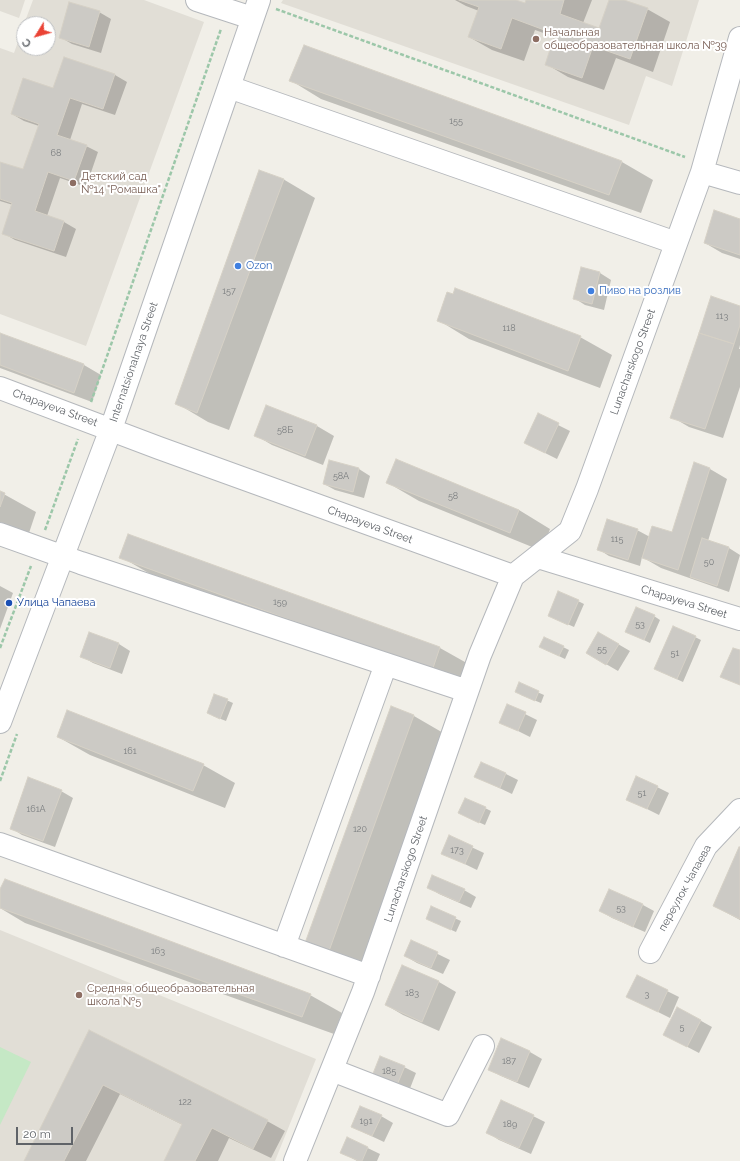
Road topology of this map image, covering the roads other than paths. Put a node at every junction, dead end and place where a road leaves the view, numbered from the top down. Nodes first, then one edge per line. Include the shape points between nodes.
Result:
1 (197, 0) edge
2 (257, 7) edge
3 (740, 38) edge
4 (229, 87) junction
5 (703, 168) junction
6 (740, 183) edge
7 (676, 243) junction
8 (0, 388) edge
9 (111, 429) junction
10 (0, 534) edge
11 (62, 557) junction
12 (538, 557) junction
13 (513, 576) junction
14 (740, 619) edge
15 (386, 664) junction
16 (467, 691) junction
17 (4, 698) edge
18 (0, 722) edge
19 (740, 810) edge
20 (0, 844) edge
21 (284, 946) junction
22 (650, 952) dead end
23 (369, 976) junction
24 (483, 1046) dead end
25 (332, 1070) junction
26 (295, 1161) edge

1 - 2 street via 227,10
2 - 4 street, Internatsionalnaya Street
3 - 5 street, Lunacharskogo Street
4 - 7 street
4 - 9 street, Internatsionalnaya Street
5 - 6 street
5 - 7 street, Lunacharskogo Street
7 - 12 street, Lunacharskogo Street via 570,531
8 - 9 street, Chapayeva Street
9 - 11 street, Internatsionalnaya Street
9 - 13 street, Chapayeva Street
10 - 11 street
11 - 15 street
11 - 17 street, Internatsionalnaya Street
12 - 13 street
12 - 14 street, Chapayeva Street
13 - 16 street, Lunacharskogo Street
15 - 16 street
15 - 21 street
16 - 23 street, Lunacharskogo Street
17 - 18 street, Internatsionalnaya Street
19 - 22 street, переулок Чапаева via 706,846
20 - 21 street
21 - 23 street
23 - 25 street, Lunacharskogo Street
24 - 25 street via 448,1115
25 - 26 street, Lunacharskogo Street

